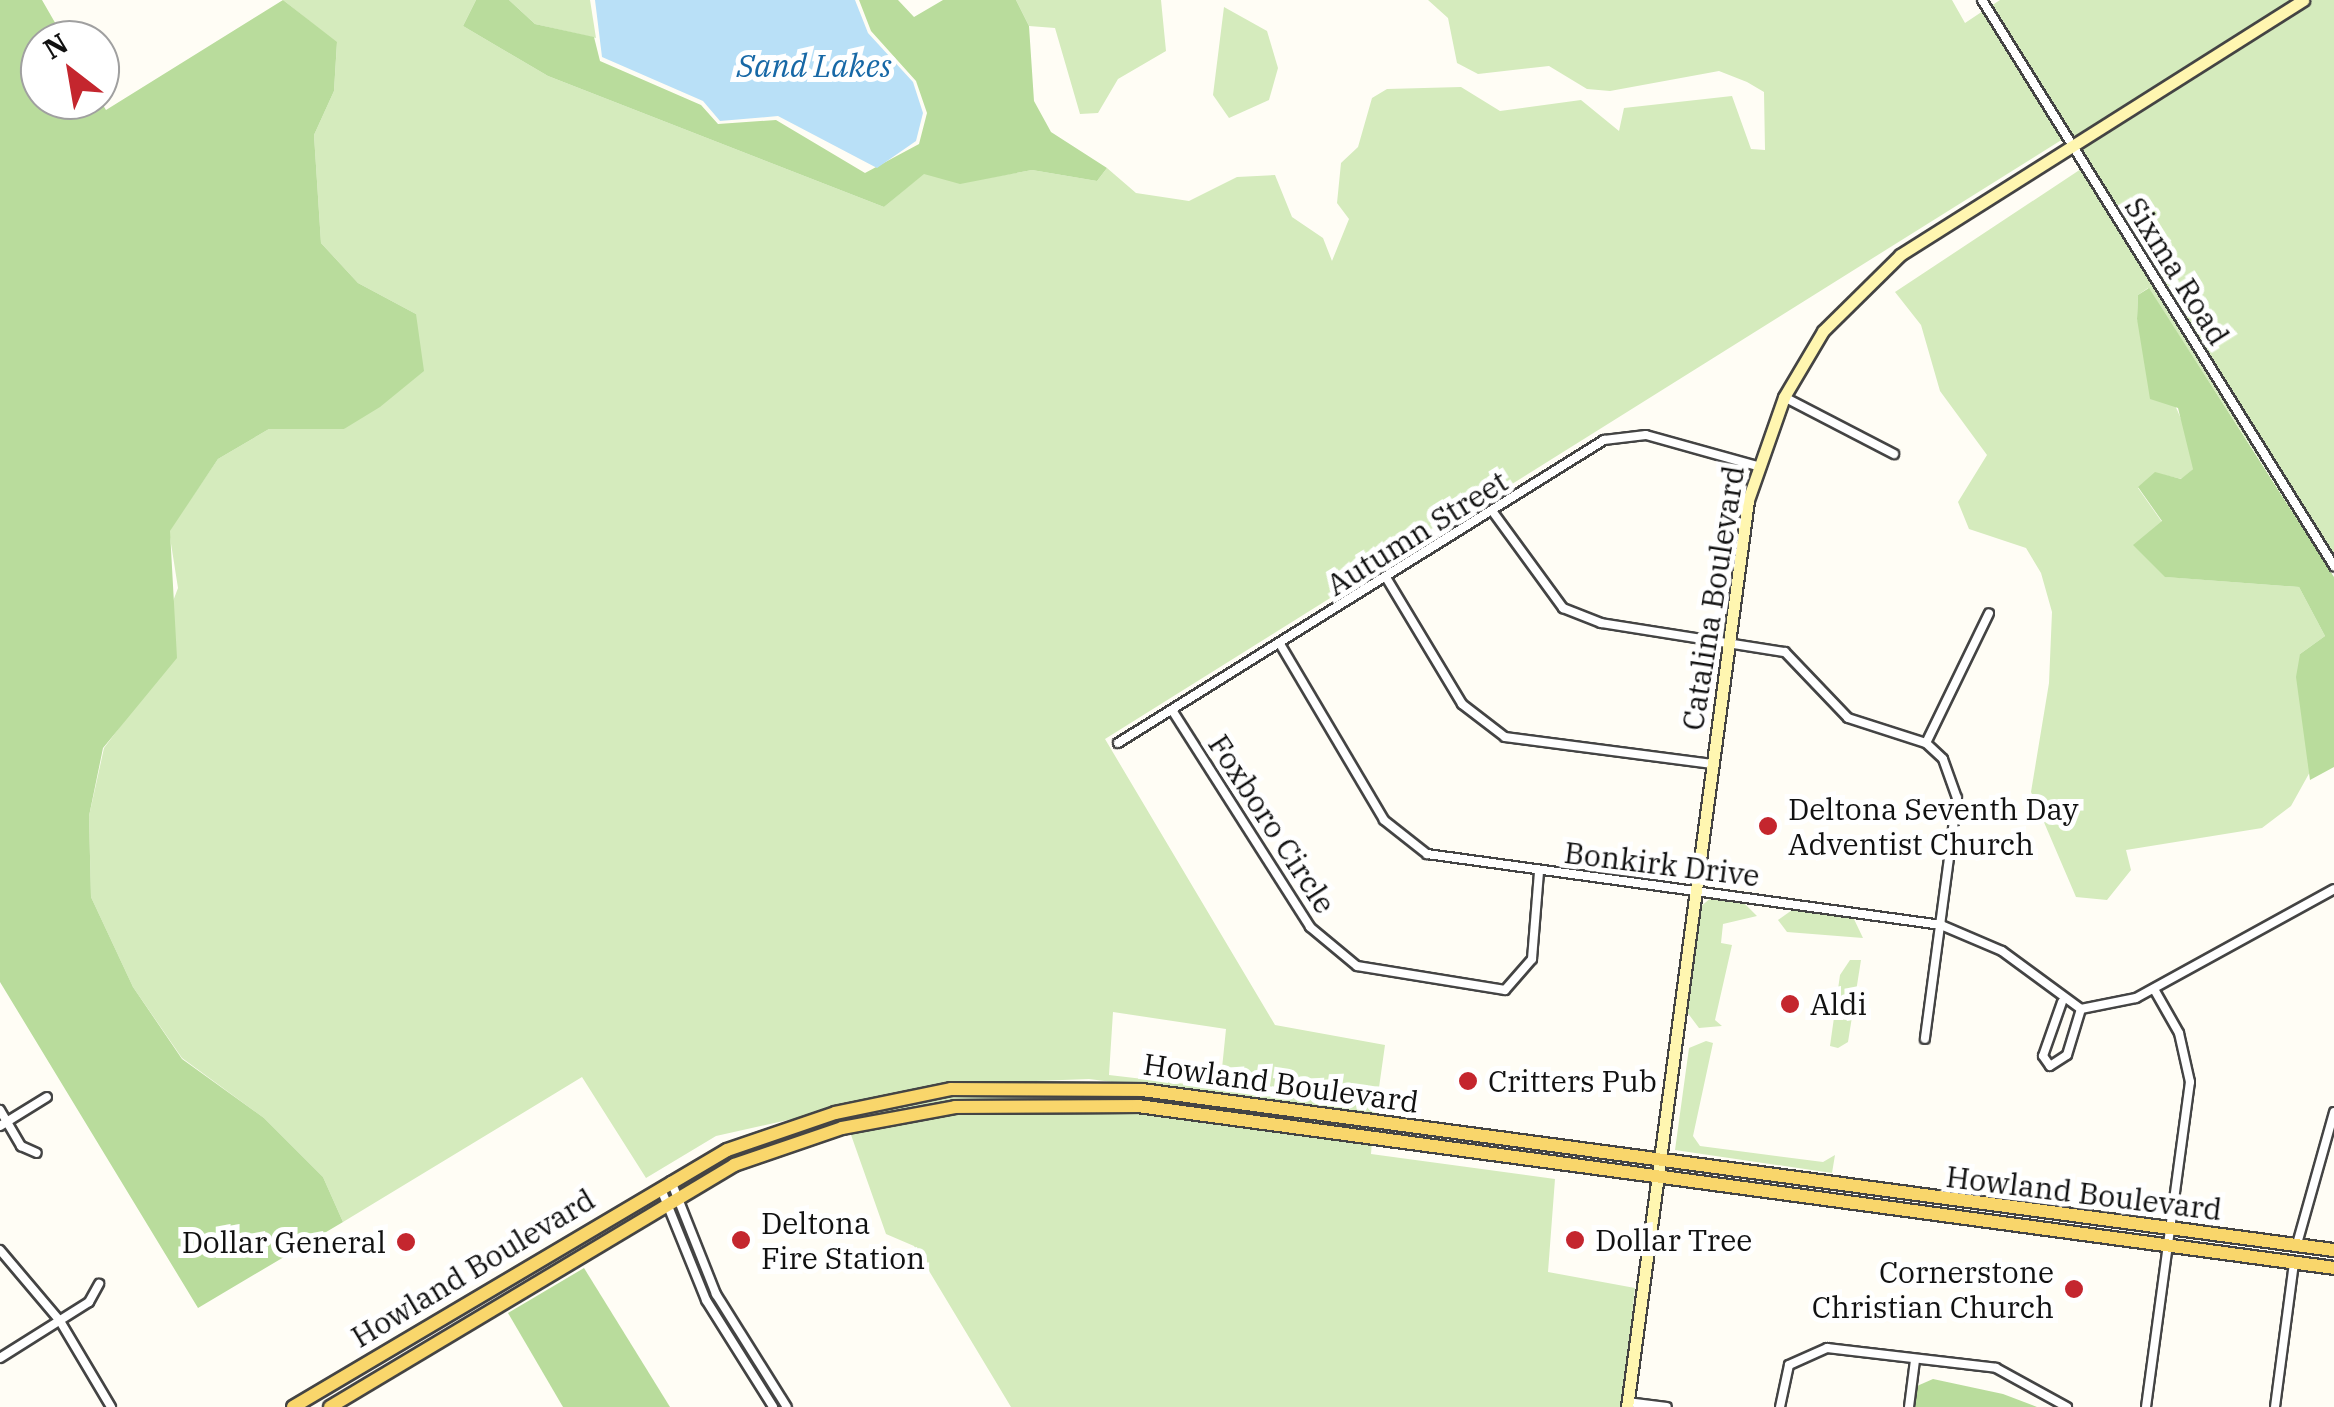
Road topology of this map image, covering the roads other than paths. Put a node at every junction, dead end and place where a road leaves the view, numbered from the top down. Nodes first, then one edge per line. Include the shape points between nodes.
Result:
1 (1982, 0) edge
2 (2303, 0) edge
3 (2072, 146) junction
4 (1784, 397) junction
5 (1894, 454) dead end
6 (1757, 466) junction
7 (1493, 512) junction
8 (2334, 566) edge
9 (1386, 578) junction
10 (1989, 613) dead end
11 (1730, 641) junction
12 (1280, 644) junction
13 (1172, 710) junction
14 (1118, 743) dead end
15 (1926, 743) junction
16 (1712, 764) junction
17 (1539, 872) junction
18 (2334, 889) edge
19 (1696, 891) junction
20 (1941, 925) junction
21 (2154, 990) junction
22 (2062, 1002) junction
23 (2081, 1008) junction
24 (1925, 1039) dead end
25 (47, 1097) dead end
26 (0, 1110) edge
27 (2334, 1112) edge
28 (3, 1124) edge
29 (37, 1153) dead end
30 (1660, 1161) junction
31 (1657, 1179) junction
32 (665, 1182) junction
33 (674, 1199) junction
34 (2171, 1231) junction
35 (2297, 1244) junction
36 (2168, 1246) junction
37 (0, 1250) edge
38 (2334, 1250) edge
39 (2294, 1262) junction
40 (2334, 1268) edge
41 (98, 1284) dead end
42 (60, 1321) junction
43 (0, 1358) edge
44 (1915, 1360) junction
45 (1627, 1405) edge
46 (111, 1407) edge
47 (294, 1407) edge
48 (330, 1407) edge
49 (772, 1407) edge
50 (786, 1407) edge
51 (1667, 1407) edge
52 (1780, 1407) edge
53 (1909, 1407) edge
54 (2067, 1407) edge
55 (2146, 1407) edge
56 (2275, 1407) edge

1 - 3 street, Sixma Road
2 - 3 street, Catalina Boulevard
3 - 4 street, Catalina Boulevard via 1872,277 1823,330
3 - 8 street, Sixma Road
4 - 5 street
4 - 6 street, Catalina Boulevard
6 - 7 street, Autumn Street via 1624,435
6 - 11 street, Catalina Boulevard
7 - 9 street, Autumn Street
7 - 11 street via 1563,608
9 - 12 street, Autumn Street
9 - 16 street via 1462,704 1492,729 1520,741
10 - 15 street
11 - 15 street via 1785,652 1848,718
11 - 16 street, Catalina Boulevard
12 - 13 street, Autumn Street
12 - 17 street, Bonkirk Drive via 1406,842 1438,858
13 - 14 street, Autumn Street
13 - 17 street, Foxboro Circle via 1310,927 1357,966 1505,990 1532,959
15 - 20 street via 1956,786
16 - 19 street, Catalina Boulevard
17 - 19 street, Bonkirk Drive
18 - 21 street
19 - 20 street, Bonkirk Drive
19 - 30 street, Catalina Boulevard
20 - 22 street, Bonkirk Drive via 2002,951
20 - 24 street
21 - 23 street
21 - 34 street via 2190,1064
22 - 23 street, Bonkirk Drive
22 - 23 street via 2043,1056 2050,1066 2067,1056
25 - 28 street
26 - 28 street
27 - 35 street
28 - 29 street
30 - 31 street, Catalina Boulevard
30 - 32 main road, Howland Boulevard via 1142,1090 1030,1084 835,1112
30 - 34 main road, Howland Boulevard
31 - 33 main road, Howland Boulevard via 1177,1111 1036,1102 842,1128 734,1165
31 - 36 main road, Howland Boulevard
31 - 45 street, Catalina Boulevard
32 - 33 street
32 - 47 main road, Howland Boulevard
33 - 48 main road, Howland Boulevard
33 - 49 street via 706,1300
33 - 50 street via 716,1294
34 - 35 main road, Howland Boulevard
34 - 36 street
35 - 38 main road, Howland Boulevard
36 - 39 main road, Howland Boulevard
36 - 55 street
37 - 42 street
39 - 40 main road, Howland Boulevard
39 - 56 street
41 - 42 street
42 - 43 street
42 - 46 street
44 - 52 street via 1811,1350 1789,1365
44 - 53 street
44 - 54 street via 1996,1368
45 - 51 street

